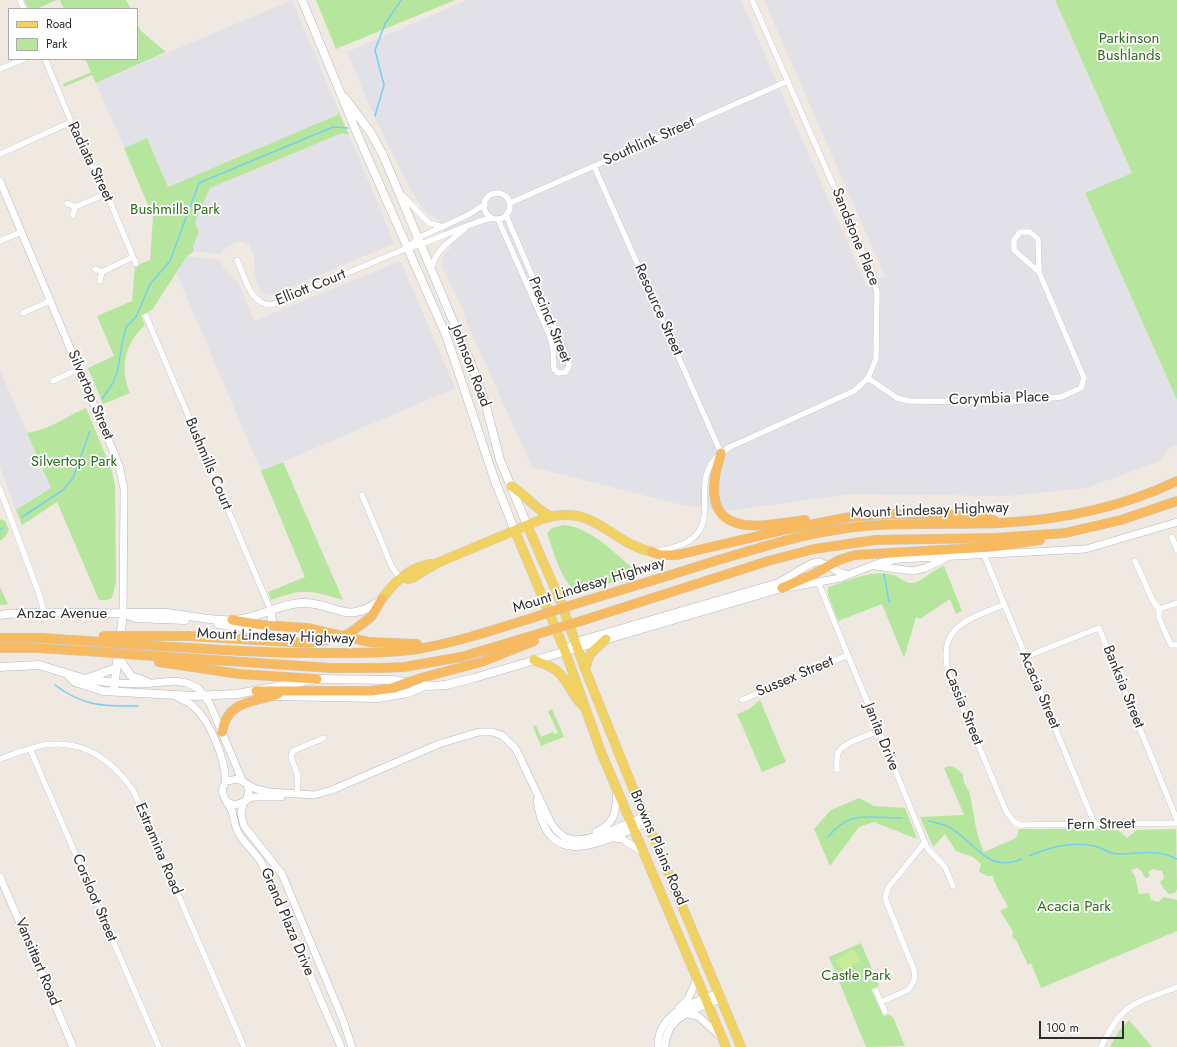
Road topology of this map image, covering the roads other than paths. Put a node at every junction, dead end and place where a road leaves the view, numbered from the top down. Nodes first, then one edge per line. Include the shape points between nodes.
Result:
1 (302, 0) edge
2 (752, 0) edge
3 (22, 60) edge
4 (45, 60) edge
5 (0, 69) edge
6 (788, 81) junction
7 (342, 94) junction
8 (71, 122) junction
9 (0, 154) edge
10 (594, 166) junction
11 (0, 181) edge
12 (398, 190) junction
13 (106, 194) junction
14 (510, 202) junction
15 (68, 203) dead end
16 (485, 204) junction
17 (75, 207) junction
18 (73, 215) dead end
19 (506, 215) junction
20 (495, 218) junction
21 (470, 223) junction
22 (442, 227) junction
23 (21, 232) junction
24 (0, 241) edge
25 (419, 241) junction
26 (517, 243) junction
27 (510, 246) junction
28 (407, 248) junction
29 (133, 256) junction
30 (237, 260) dead end
31 (136, 264) dead end
32 (95, 269) dead end
33 (431, 269) junction
34 (102, 272) junction
35 (1039, 272) junction
36 (100, 281) dead end
37 (50, 301) junction
38 (23, 313) dead end
39 (146, 316) dead end
40 (79, 369) junction
41 (868, 378) junction
42 (52, 381) dead end
43 (721, 453) junction
44 (1177, 481) edge
45 (511, 486) junction
46 (0, 489) edge
47 (362, 496) dead end
48 (1177, 501) edge
49 (550, 516) junction
50 (1177, 517) edge
51 (834, 519) junction
52 (1177, 522) edge
53 (998, 523) junction
54 (1167, 524) junction
55 (527, 525) junction
56 (515, 531) junction
57 (1065, 533) junction
58 (1172, 537) dead end
59 (1177, 550) edge
60 (652, 552) junction
61 (984, 555) junction
62 (948, 557) junction
63 (912, 558) junction
64 (1135, 561) dead end
65 (438, 563) joint
66 (827, 566) junction
67 (874, 566) junction
68 (920, 570) junction
69 (846, 574) junction
70 (402, 577) junction
71 (818, 582) junction
72 (782, 588) junction
73 (382, 599) junction
74 (1177, 603) edge
75 (1003, 605) junction
76 (1159, 609) junction
77 (271, 611) junction
78 (44, 612) junction
79 (0, 614) edge
80 (123, 614) junction
81 (232, 620) junction
82 (270, 625) junction
83 (541, 634) junction
84 (0, 638) edge
85 (606, 639) junction
86 (141, 640) junction
87 (431, 645) junction
88 (576, 645) junction
89 (1177, 645) edge
90 (0, 648) edge
91 (565, 651) junction
92 (139, 655) junction
93 (848, 655) junction
94 (118, 656) junction
95 (1025, 658) junction
96 (534, 660) junction
97 (0, 668) edge
98 (116, 668) junction
99 (585, 669) junction
100 (67, 674) junction
101 (86, 679) junction
102 (317, 679) junction
103 (147, 682) junction
104 (422, 682) junction
105 (114, 683) junction
106 (288, 690) junction
107 (256, 691) junction
108 (113, 692) junction
109 (175, 696) junction
110 (206, 696) junction
111 (272, 696) junction
112 (742, 700) dead end
113 (584, 707) junction
114 (879, 731) junction
115 (222, 732) junction
116 (324, 738) dead end
117 (30, 749) junction
118 (0, 759) edge
119 (837, 770) dead end
120 (244, 782) junction
121 (225, 784) junction
122 (617, 790) junction
123 (297, 794) junction
124 (536, 794) junction
125 (245, 801) junction
126 (227, 802) junction
127 (646, 819) junction
128 (1177, 820) edge
129 (1177, 824) edge
130 (632, 825) junction
131 (1024, 825) joint
132 (1095, 825) junction
133 (591, 837) junction
134 (611, 838) junction
135 (925, 842) junction
136 (644, 854) junction
137 (0, 877) edge
138 (953, 886) dead end
139 (697, 979) junction
140 (1177, 987) edge
141 (876, 991) dead end
142 (719, 996) junction
143 (706, 1001) junction
144 (881, 1002) junction
145 (676, 1012) junction
146 (885, 1012) dead end
147 (686, 1014) junction
148 (722, 1038) junction
149 (73, 1047) edge
150 (159, 1047) edge
151 (244, 1047) edge
152 (341, 1047) edge
153 (352, 1047) edge
154 (658, 1047) edge
155 (665, 1047) edge
156 (726, 1047) edge
157 (741, 1047) edge
158 (1101, 1047) edge

1 - 7 main road, Johnson Road
2 - 6 street, Sandstone Place
3 - 5 street
4 - 8 street, Radiata Street
6 - 10 street, Southlink Street
6 - 41 street, Sandstone Place via 874,278 877,292 876,359
7 - 12 main road, Johnson Road via 383,155
7 - 28 main road, Johnson Road
8 - 9 street
8 - 13 street, Radiata Street via 87,160 98,173
10 - 14 street, Southlink Street
10 - 43 street, Resource Street
11 - 23 street, Silvertop Street
12 - 22 street via 426,220
12 - 25 main road, Johnson Road
13 - 17 street
13 - 29 street, Radiata Street
14 - 16 street via 497,193 490,196
14 - 19 street via 510,209
15 - 17 street
16 - 20 street via 486,212
16 - 22 street
17 - 18 street
19 - 20 street
19 - 26 street, Precinct Street
20 - 21 street
20 - 27 street, Precinct Street
21 - 25 street
21 - 33 street via 441,249
22 - 25 street
23 - 24 street
23 - 37 street, Silvertop Street
25 - 28 street
25 - 33 main road, Johnson Road
26 - 27 street
26 - 27 street, Precinct Street via 569,362 566,372 558,373 554,369 550,337
28 - 30 street, Elliott Court via 271,305 258,301 253,295
28 - 56 main road, Johnson Road via 446,335 495,481
29 - 31 street, Radiata Street
29 - 34 street
32 - 34 street
33 - 45 main road, Johnson Road via 472,366 500,460
34 - 36 street
35 - 35 street, Corymbia Place via 1014,250 1014,240 1020,232 1030,232 1038,239
35 - 41 street, Corymbia Place via 1084,378 1081,388 1061,397 1011,402 909,401 896,398
37 - 38 street
37 - 40 street, Silvertop Street
39 - 77 street, Bushmills Court
40 - 42 street
40 - 80 street, Silvertop Street via 122,476
41 - 43 street, Sandstone Place via 854,391
43 - 51 highway via 714,479 715,493 720,511 728,520 748,526 821,518
43 - 60 street, Sandstone Place via 712,460 706,474 705,513 699,531 684,544
44 - 53 highway, Mount Lindesay Highway via 1089,511 1044,519
45 - 49 main road via 541,512
45 - 55 main road, Johnson Road
46 - 78 street
47 - 70 street via 392,567
48 - 57 highway, Mount Lindesay Highway via 1120,520
49 - 55 main road, Mount Lindesay Highway
49 - 60 main road, Mount Lindesay Highway via 573,515 589,518 629,544
50 - 54 street
51 - 53 highway via 866,515 917,514 983,516
51 - 60 highway via 677,555
52 - 54 street
53 - 87 highway, Mount Lindesay Highway, bridge via 892,524 817,533 468,638
54 - 61 street via 1086,549
55 - 56 main road, Mount Lindesay Highway
55 - 88 main road, Johnson Road via 560,600
56 - 65 main road, Mount Lindesay Highway
56 - 91 main road, Johnson Road
57 - 66 highway via 1054,538 1007,545 855,555
57 - 83 highway, Mount Lindesay Highway, bridge via 995,538 897,539 834,545 768,561
58 - 59 street
61 - 62 street
61 - 75 street, Acacia Street
62 - 63 street
62 - 68 street
63 - 67 street
63 - 68 street
64 - 76 street
65 - 70 main road, Anzac Avenue via 424,565
66 - 69 street
66 - 72 highway
66 - 88 street via 814,562 777,583
67 - 68 street
67 - 69 street
69 - 71 street via 840,578
70 - 73 main road, Anzac Avenue
71 - 72 street
71 - 93 street, Janita Drive
72 - 85 main road
73 - 77 main road, Anzac Avenue via 366,610 353,613 304,603 290,604
73 - 86 highway, bridge via 371,617 350,633 338,638 308,643 189,636
74 - 76 street
75 - 95 street, Acacia Street
75 - 131 street, Cassia Street via 968,619 957,627 945,651 946,662 949,675 1006,811 1013,821
76 - 89 street via 1171,645
77 - 81 main road, Anzac Avenue via 251,618
77 - 82 main road
78 - 79 main road, Anzac Avenue
78 - 80 main road, Anzac Avenue
80 - 81 main road, Anzac Avenue via 137,611
80 - 82 main road, Anzac Avenue via 136,618 194,620 258,631
80 - 94 main road, Silvertop Street
81 - 82 highway
82 - 87 highway via 308,628 369,642
83 - 92 highway, Mount Lindesay Highway via 461,657 381,668 332,668
83 - 104 highway via 537,640 494,658
84 - 86 highway, Mount Lindesay Highway, bridge
85 - 88 main road
85 - 99 main road via 592,652
86 - 87 highway, Mount Lindesay Highway via 254,652 315,654 398,651
88 - 91 main road
88 - 99 main road, Browns Plains Road
90 - 92 highway, Mount Lindesay Highway, bridge
91 - 96 main road
91 - 113 main road, Browns Plains Road
92 - 102 highway via 148,660 239,674
93 - 112 street, Sussex Street
93 - 114 street, Janita Drive
94 - 98 main road, Silvertop Street
94 - 103 main road via 131,676
95 - 128 street, Banksia Street via 1099,628
95 - 132 street, Acacia Street
96 - 104 main road via 460,682
96 - 113 main road via 557,671 573,696
97 - 100 main road via 39,665
98 - 101 main road
98 - 105 main road, Silvertop Street
99 - 127 main road, Browns Plains Road
100 - 101 main road
100 - 108 main road via 84,686
101 - 105 main road
102 - 104 main road
102 - 107 main road
103 - 105 street
103 - 110 street via 188,683
104 - 106 highway, bridge via 371,691
104 - 111 main road via 408,693 378,698
105 - 108 main road, Silvertop Street
106 - 107 highway
106 - 111 highway
107 - 110 main road
108 - 109 main road
109 - 110 main road
109 - 121 street via 195,707 206,722 223,762
110 - 115 street
111 - 115 highway via 235,708 226,718
113 - 122 main road, Browns Plains Road
114 - 119 street via 840,750 837,756
114 - 135 street, Janita Drive
115 - 120 street
116 - 123 street via 293,751 291,757 298,776
117 - 118 street, Estramina Road
117 - 150 street, Corsloot Street
117 - 151 street, Estramina Road via 45,745 75,746 91,751 121,773 133,790
120 - 121 street via 234,778
120 - 123 street via 256,790
120 - 125 street via 249,791
121 - 126 street via 222,792
122 - 130 main road, Browns Plains Road
122 - 133 street via 613,819 608,826
123 - 124 street via 314,795 332,790 440,744 479,732 493,732 503,736 516,749
123 - 125 street via 287,797 253,797
124 - 133 street via 555,830 571,840
124 - 134 street via 539,815 557,842 570,848 583,847
125 - 126 street via 235,805
125 - 153 street, Grand Plaza Drive via 241,814 244,826 282,874
126 - 152 street, Grand Plaza Drive via 236,830 262,864
127 - 130 street
127 - 142 main road, Browns Plains Road
129 - 132 street, Fern Street
130 - 133 street
130 - 134 street
130 - 136 main road, Browns Plains Road
131 - 132 street, Fern Street
134 - 136 street via 622,839
135 - 138 street, Janita Drive via 930,852 945,867
135 - 144 street via 888,888 885,898 914,970 913,984 908,990
136 - 139 main road, Browns Plains Road
137 - 149 street, Vansittart Road
139 - 143 main road, Browns Plains Road
139 - 145 street via 688,999
140 - 158 street via 1133,1005 1121,1014
141 - 144 street
142 - 143 street
142 - 157 main road, Browns Plains Road
143 - 145 street
143 - 147 street
143 - 148 main road, Browns Plains Road
144 - 146 street
145 - 154 street via 668,1018 661,1029
147 - 148 street via 698,1016
147 - 155 street via 671,1026 665,1038
148 - 156 main road, Browns Plains Road

